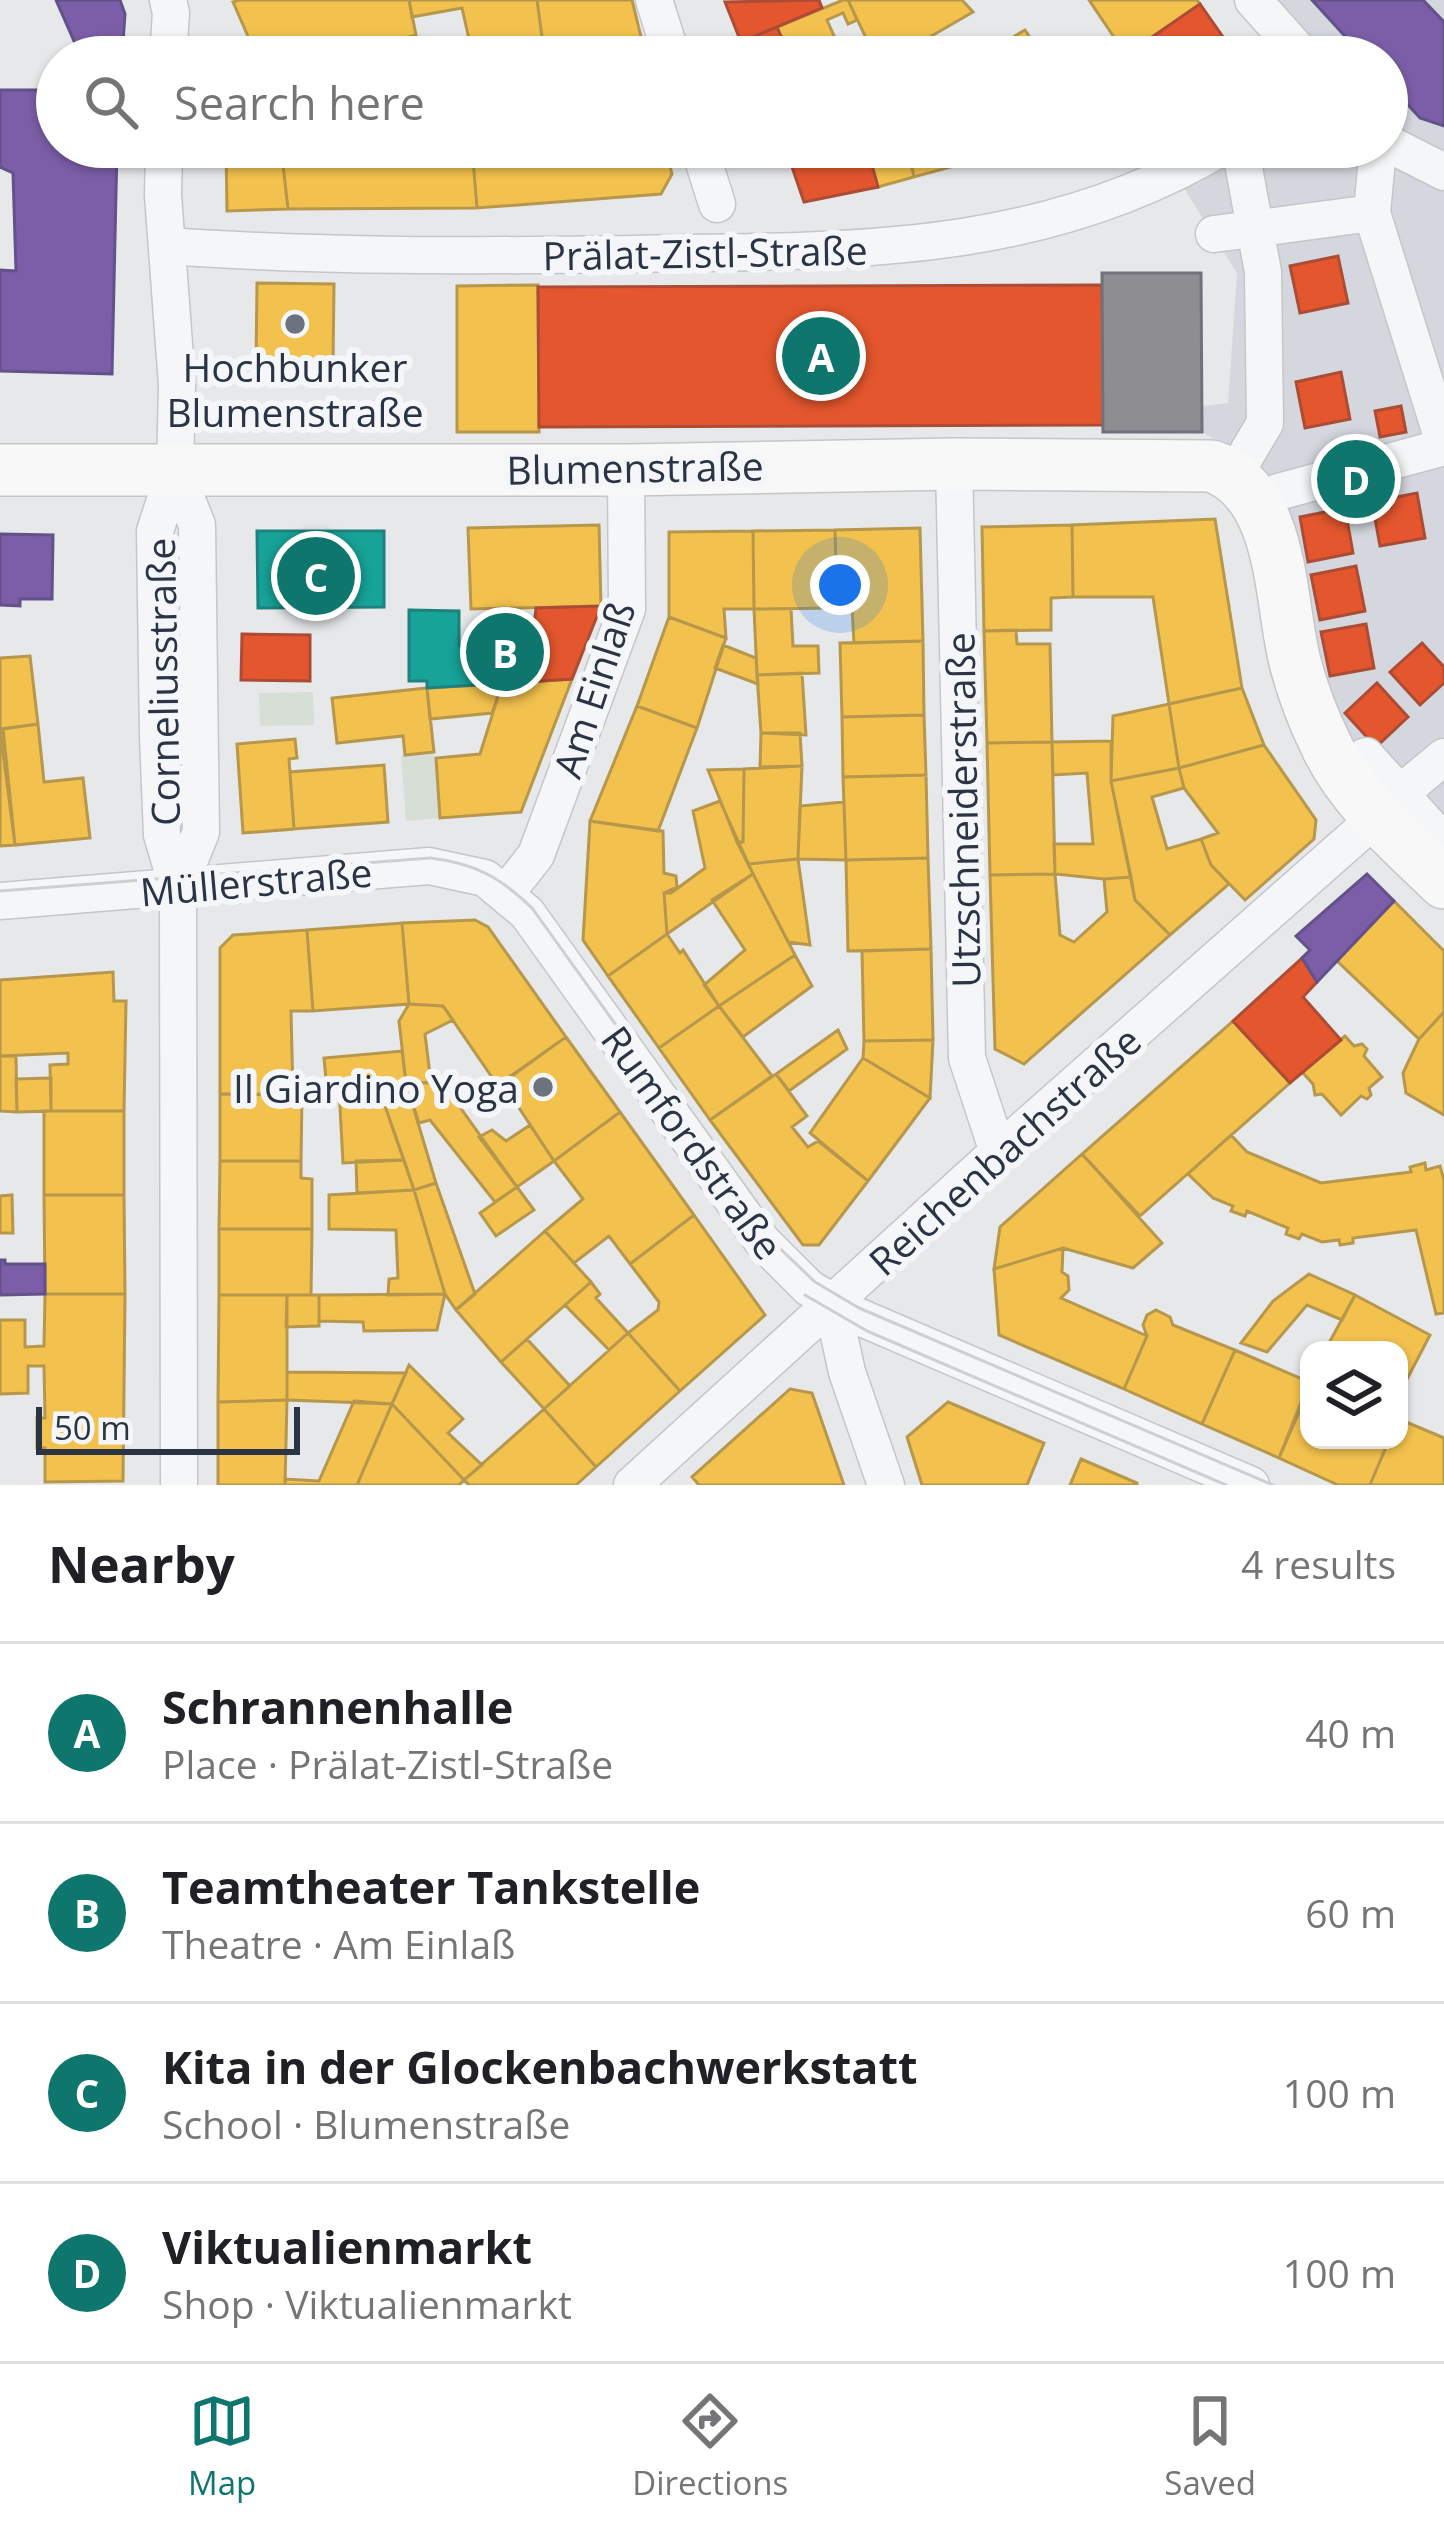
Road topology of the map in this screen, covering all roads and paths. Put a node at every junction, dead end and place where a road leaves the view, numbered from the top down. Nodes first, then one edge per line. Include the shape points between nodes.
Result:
1 (654, 0) edge
2 (1253, 0) edge
3 (169, 6) edge
4 (168, 36) edge
5 (659, 36) edge
6 (1285, 36) edge
7 (1408, 153) edge
8 (164, 168) edge
9 (706, 168) edge
10 (1197, 168) edge
11 (1236, 168) edge
12 (1376, 168) edge
13 (1444, 172) edge
14 (717, 204) dead end
15 (1372, 213) junction
16 (1254, 230) junction
17 (1214, 235) dead end
18 (169, 246) junction
19 (1444, 445) edge
20 (954, 464) junction
21 (0, 470) edge
22 (175, 470) junction
23 (626, 470) junction
24 (1259, 483) junction
25 (1444, 757) edge
26 (1361, 760) dead end
27 (1388, 806) junction
28 (1440, 864) edge
29 (178, 889) junction
30 (506, 893) junction
31 (0, 901) edge
32 (998, 1152) junction
33 (832, 1303) junction
34 (179, 1485) edge
35 (632, 1485) edge
36 (886, 1485) edge
37 (1251, 1485) edge

1 - 5 street
2 - 6 street
3 - 4 street
7 - 13 street
8 - 18 street
9 - 14 street
10 - 18 street, Prälat-Zistl-Straße via 1045,224 881,249 441,258
11 - 16 street
12 - 15 street
15 - 16 street
15 - 19 street
16 - 17 street
16 - 24 street via 1250,303 1265,423
18 - 22 street
19 - 24 street
20 - 23 main road, Blumenstraße
20 - 24 main road, Blumenstraße via 1212,466
20 - 32 street, Utzschneiderstraße via 967,1058
21 - 22 main road, Blumenstraße
22 - 23 main road, Blumenstraße
22 - 29 street, Corneliusstraße via 197,524 201,832
23 - 30 street, Am Einlaß via 627,609 536,855
24 - 27 main road via 1309,707 1332,756
25 - 27 street, Reichenbachstraße
26 - 27 street via 1366,756
27 - 28 main road
27 - 32 street, Reichenbachstraße
29 - 30 street, Müllerstraße via 429,866 485,878
29 - 31 street, Müllerstraße
29 - 34 street, Corneliusstraße
30 - 33 street, Rumfordstraße via 776,1259
32 - 33 street, Reichenbachstraße
33 - 35 street, Reichenbachstraße
33 - 36 street
33 - 37 street, Rumfordstraße

